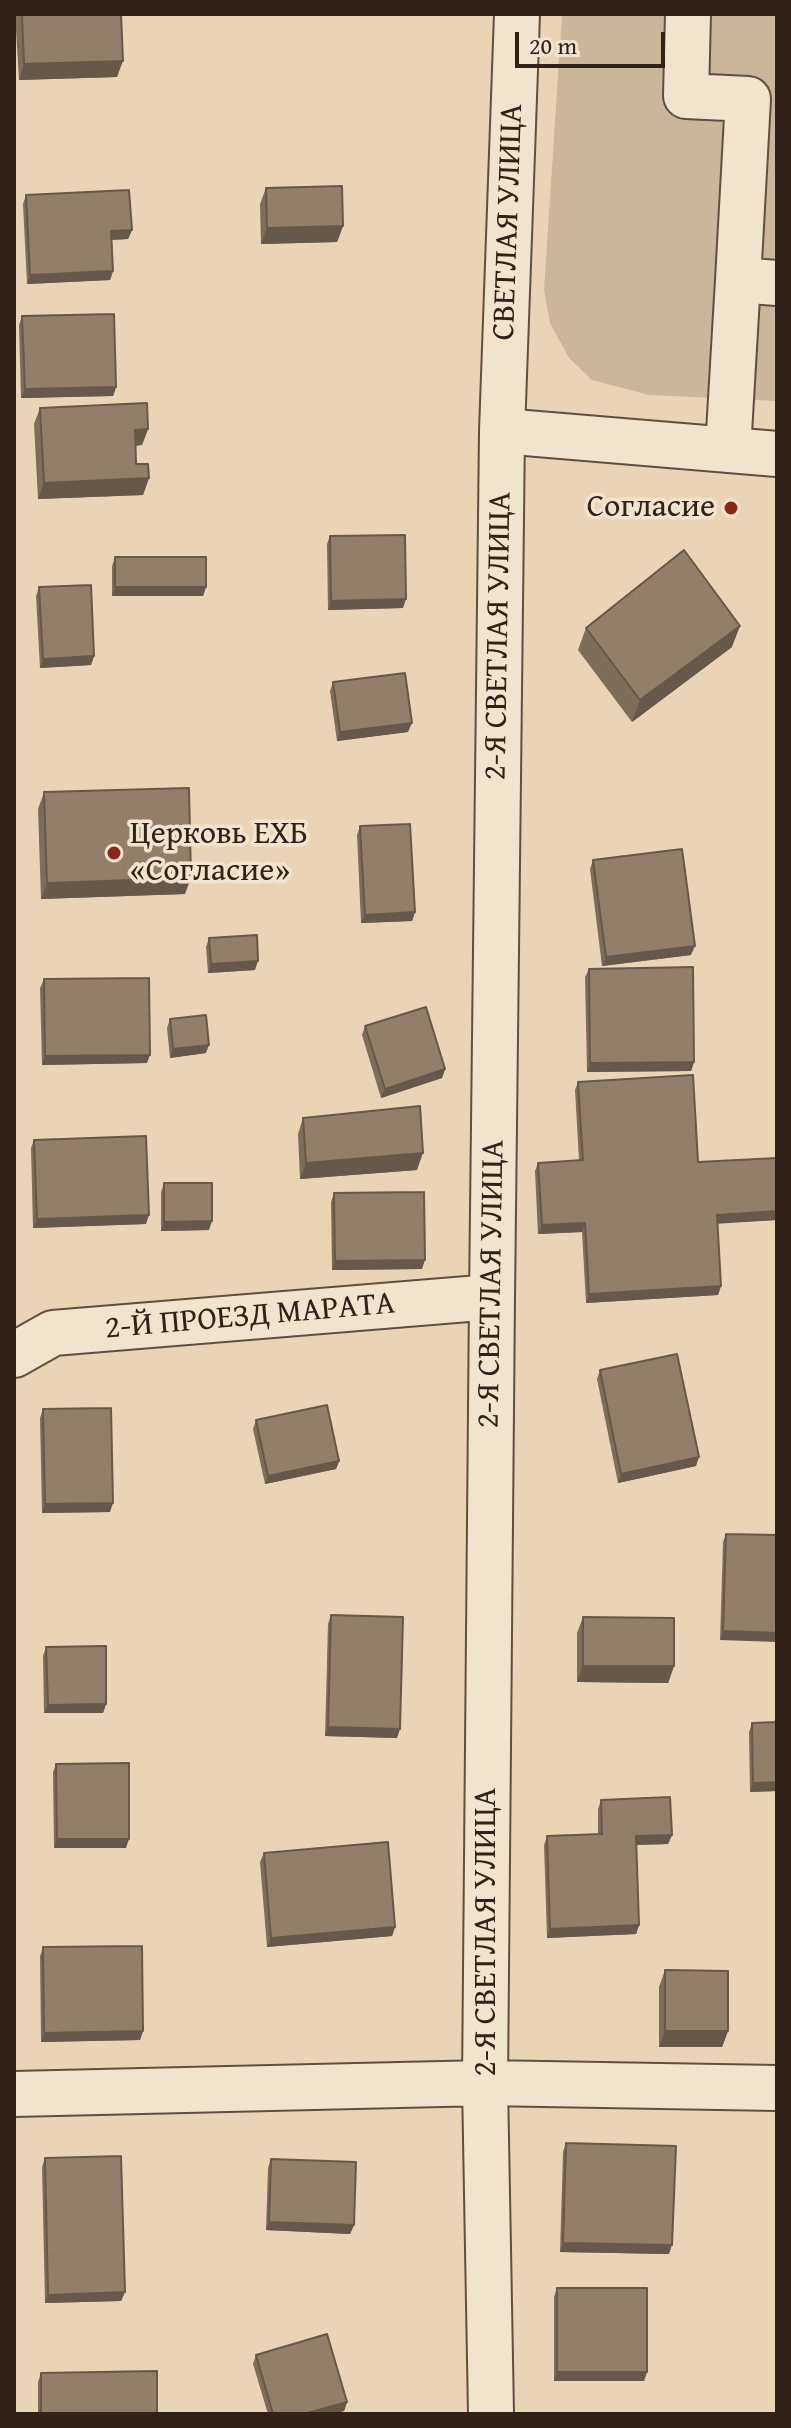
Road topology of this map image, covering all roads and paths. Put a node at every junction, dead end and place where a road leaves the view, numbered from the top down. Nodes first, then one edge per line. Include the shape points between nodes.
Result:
1 (517, 14) edge
2 (688, 14) edge
3 (758, 281) edge
4 (502, 431) junction
5 (728, 450) junction
6 (777, 454) edge
7 (492, 1297) junction
8 (14, 1355) edge
9 (485, 2083) junction
10 (777, 2088) edge
11 (14, 2094) edge
12 (491, 2414) edge

1 - 4 street, СВЕТЛАЯ УЛИЦА
2 - 3 street via 686,96 748,99
3 - 5 street
4 - 5 street
4 - 7 street, 2-Я СВЕТЛАЯ УЛИЦА
5 - 6 street
7 - 8 street, 2-Й ПРОЕЗД МАРАТА via 53,1333
7 - 9 street, 2-Я СВЕТЛАЯ УЛИЦА
9 - 10 street
9 - 11 street
9 - 12 street, 2-Я СВЕТЛАЯ УЛИЦА

